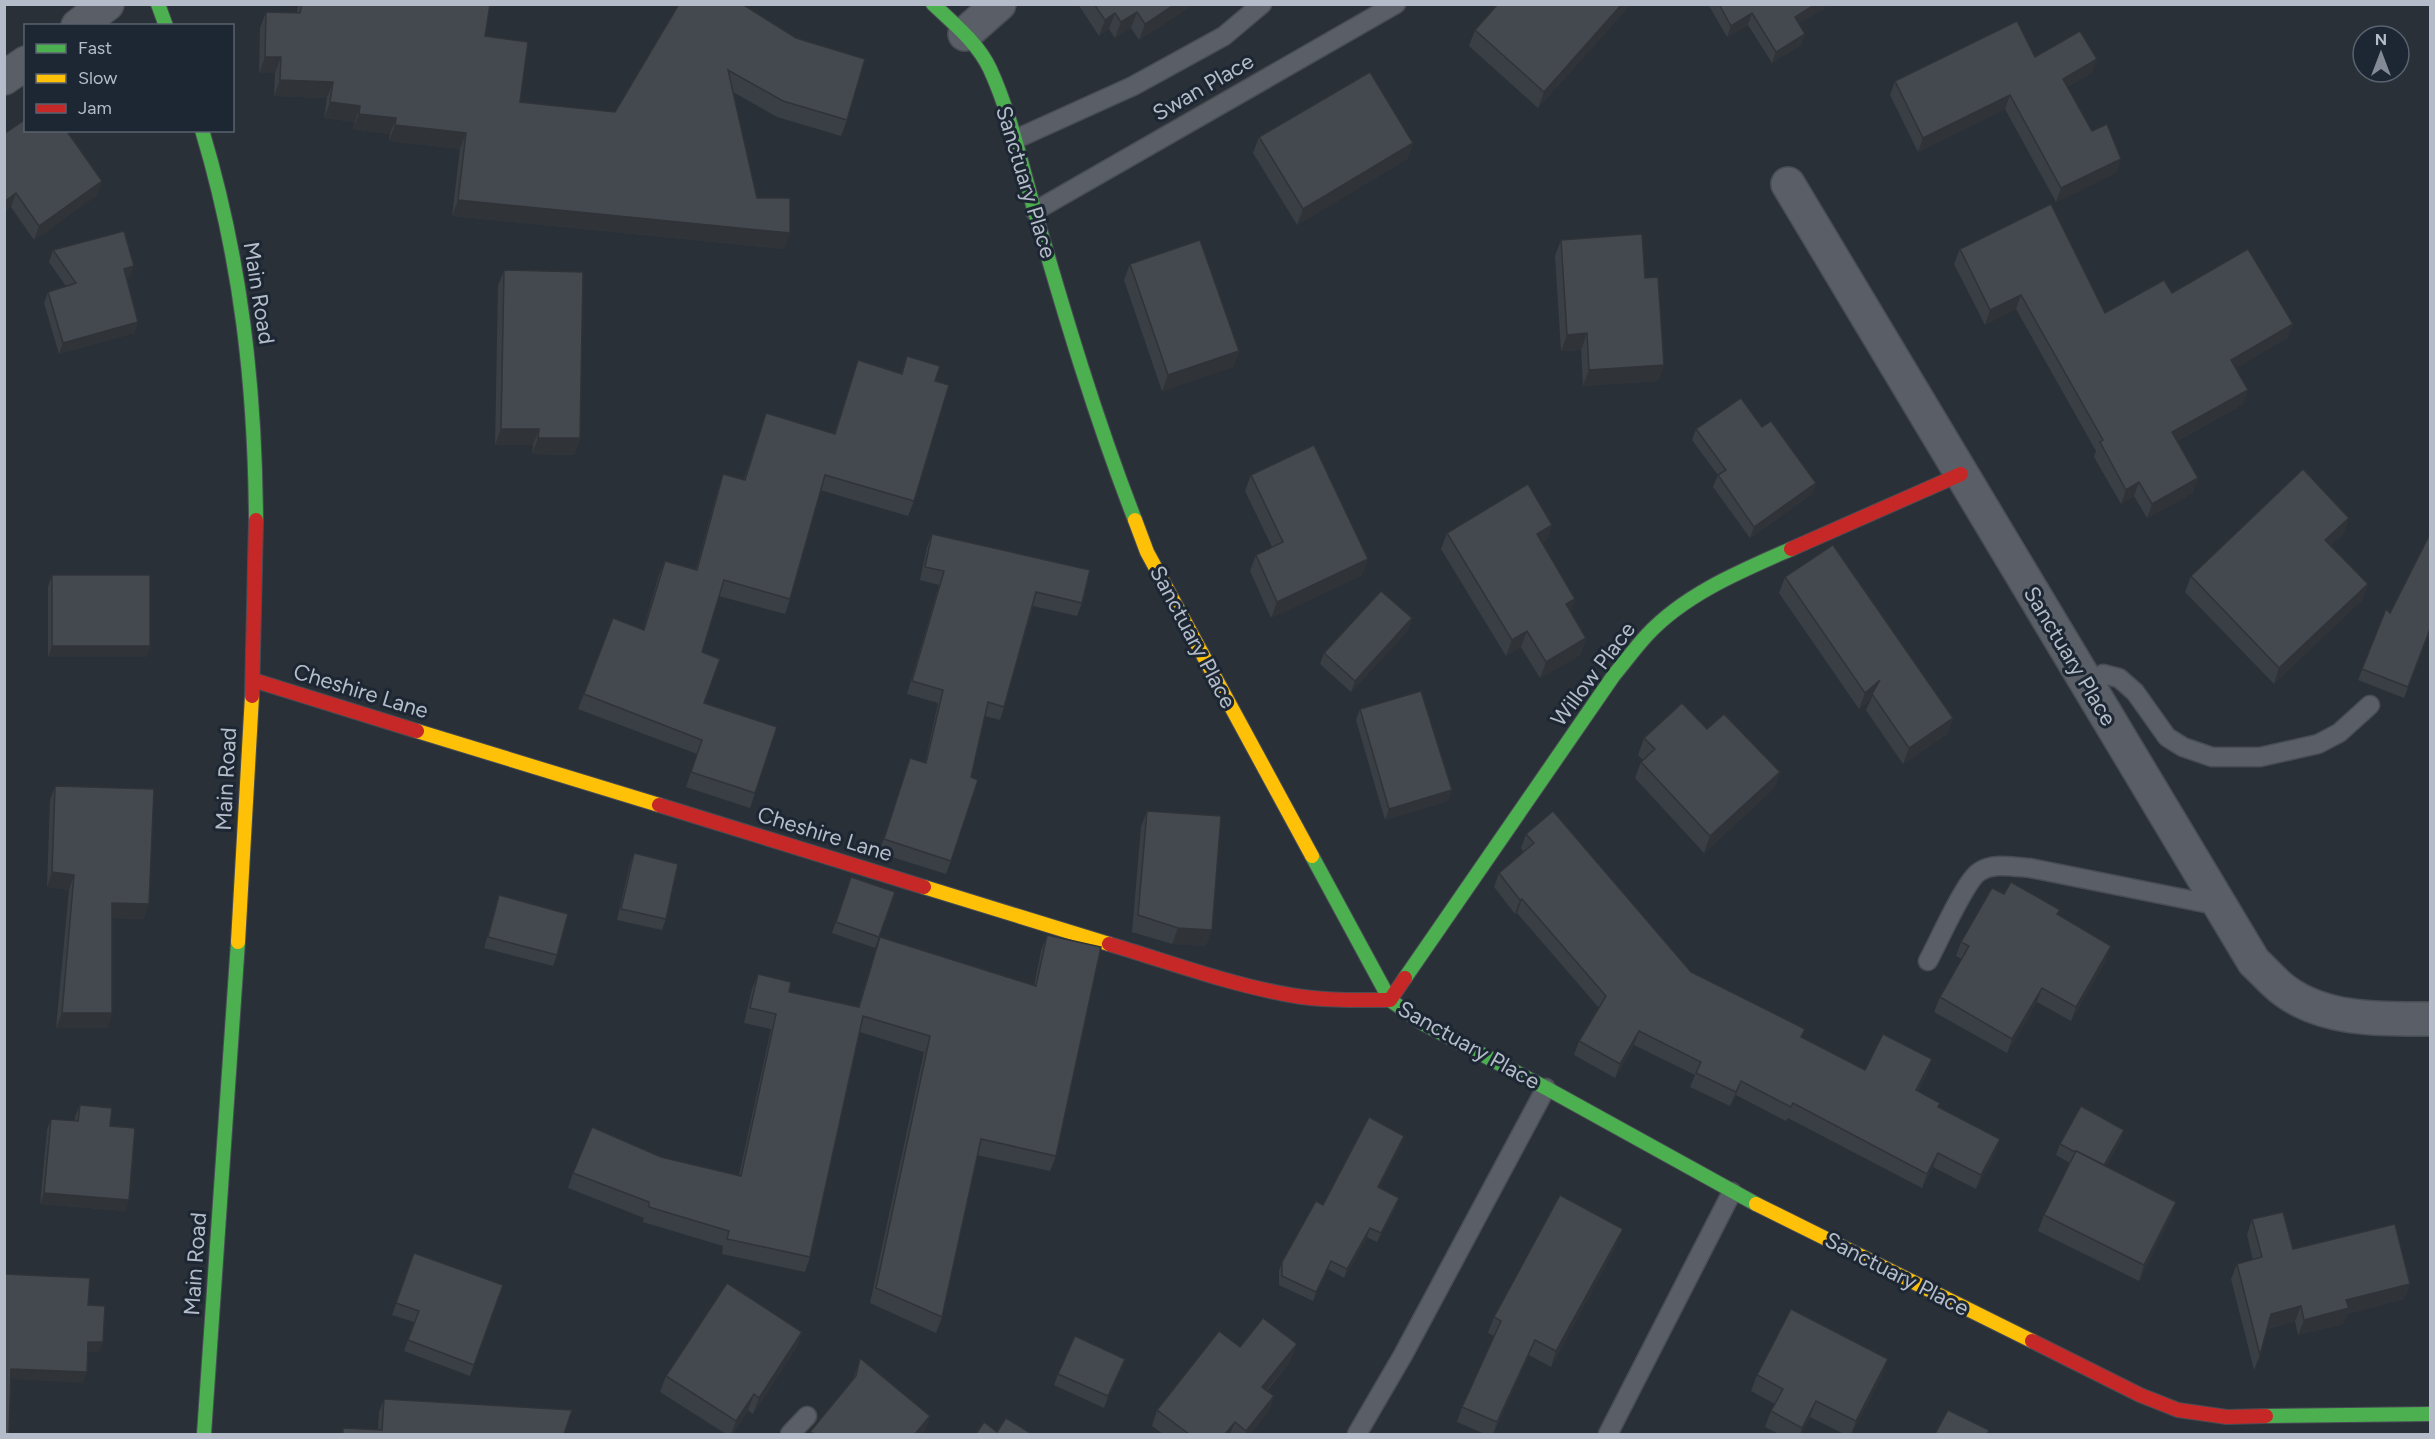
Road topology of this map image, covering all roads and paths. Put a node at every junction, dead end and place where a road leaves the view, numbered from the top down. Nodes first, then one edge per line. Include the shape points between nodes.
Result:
1 (107, 4) edge
2 (158, 4) edge
3 (933, 4) edge
4 (999, 4) edge
5 (1262, 4) edge
6 (1396, 4) edge
7 (81, 24) edge
8 (165, 24) edge
9 (965, 34) junction
10 (24, 64) edge
11 (4, 78) edge
12 (203, 132) edge
13 (1016, 139) junction
14 (1788, 184) dead end
15 (1035, 212) junction
16 (1960, 474) junction
17 (253, 680) junction
18 (2086, 683) junction
19 (2370, 705) dead end
20 (2220, 906) junction
21 (1928, 961) dead end
22 (1390, 1000) junction
23 (2430, 1019) edge
24 (1546, 1088) junction
25 (1732, 1192) junction
26 (2430, 1414) edge
27 (807, 1416) dead end
28 (204, 1434) edge
29 (790, 1434) edge
30 (1357, 1434) edge
31 (1608, 1434) edge

1 - 7 street
2 - 8 street
3 - 9 street, Sanctuary Place
4 - 9 street
5 - 13 lane via 1224,36 1133,86
6 - 15 lane, Swan Place
9 - 13 street, Sanctuary Place via 989,67
10 - 11 street
12 - 17 street, Main Road via 240,288 250,380 256,490
13 - 15 street, Sanctuary Place
14 - 16 street, Sanctuary Place
15 - 22 street, Sanctuary Place via 1113,462 1147,552
16 - 18 street, Sanctuary Place
16 - 22 street, Willow Place via 1748,568 1689,600 1648,634 1614,675
17 - 22 street, Cheshire Lane via 1229,981 1291,995
17 - 28 street, Main Road via 234,1024
18 - 19 lane via 2103,674 2119,678 2136,692 2167,737 2212,757 2260,757 2318,744 2339,733
18 - 20 street, Sanctuary Place
20 - 21 lane via 2030,868 1998,866 1979,872 1967,887
20 - 23 street, Sanctuary Place via 2254,962 2285,992 2318,1008 2364,1019
22 - 24 street, Sanctuary Place via 1424,1024
24 - 25 street, Sanctuary Place
24 - 30 lane
25 - 26 street, Sanctuary Place via 2085,1369 2178,1410 2227,1417
25 - 31 lane
27 - 29 lane

